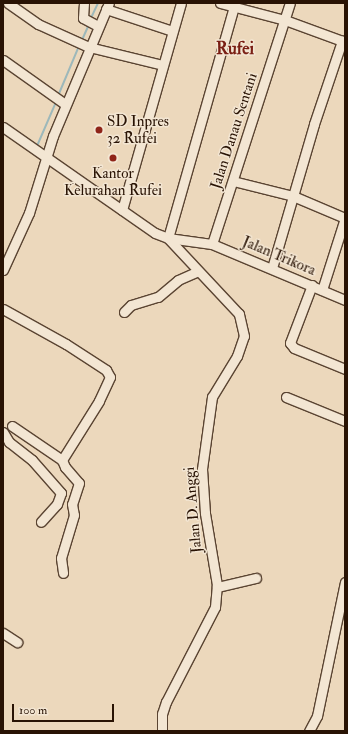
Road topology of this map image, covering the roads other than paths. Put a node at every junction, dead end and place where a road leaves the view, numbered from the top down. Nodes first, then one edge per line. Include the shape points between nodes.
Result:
1 (8, 3) edge
2 (84, 3) edge
3 (181, 3) edge
4 (220, 3) edge
5 (290, 3) edge
6 (107, 6) edge
7 (234, 7) junction
8 (284, 20) junction
9 (92, 23) junction
10 (172, 31) junction
11 (344, 41) edge
12 (83, 44) junction
13 (3, 60) edge
14 (164, 65) junction
15 (60, 100) junction
16 (3, 128) edge
17 (46, 157) junction
18 (233, 181) junction
19 (293, 196) junction
20 (122, 210) junction
21 (345, 218) edge
22 (168, 238) junction
23 (212, 244) junction
24 (272, 268) junction
25 (3, 270) edge
26 (198, 271) junction
27 (312, 285) junction
28 (322, 290) junction
29 (344, 297) edge
30 (3, 309) edge
31 (124, 312) dead end
32 (345, 369) edge
33 (286, 397) dead end
34 (345, 421) edge
35 (12, 426) dead end
36 (3, 432) edge
37 (62, 460) junction
38 (41, 522) dead end
39 (63, 573) dead end
40 (256, 578) dead end
41 (345, 582) edge
42 (217, 587) junction
43 (3, 633) edge
44 (17, 642) dead end
45 (162, 731) edge
46 (309, 731) edge

1 - 12 street via 38,24
2 - 9 street via 82,14
3 - 10 street
4 - 7 street
5 - 8 street, Jalan Danau Sentani
6 - 9 street
6 - 10 street
7 - 8 street
7 - 22 street
8 - 11 street
8 - 18 street, Jalan Danau Sentani
9 - 12 street
10 - 14 street
11 - 19 street
12 - 14 street
12 - 15 street
13 - 15 street
14 - 20 street
15 - 17 street
16 - 17 street
17 - 20 street
17 - 25 street via 30,213
18 - 19 street
18 - 23 street, Jalan Danau Sentani
19 - 21 street
19 - 24 street
20 - 22 street via 155,233
21 - 28 street
22 - 23 street, Jalan Trikora
22 - 26 street, Jalan D. Anggi
23 - 24 street, Jalan Trikora
24 - 27 street, Jalan Trikora
26 - 31 street via 178,280 158,297 131,305
26 - 42 street, Jalan D. Anggi via 229,302 243,324 244,336 239,351 212,397 202,469 205,513
27 - 28 street, Jalan Trikora
27 - 32 street via 290,344
28 - 29 street, Jalan Trikora
30 - 37 street via 66,344 106,370 110,377 102,396
33 - 34 street
35 - 37 street
36 - 38 street via 9,442 32,460 62,493 57,504
37 - 39 street via 79,483 72,504 74,515 61,558
40 - 42 street
41 - 46 street via 317,716
42 - 45 street, Jalan D. Anggi via 212,615 166,702 162,714
43 - 44 street

